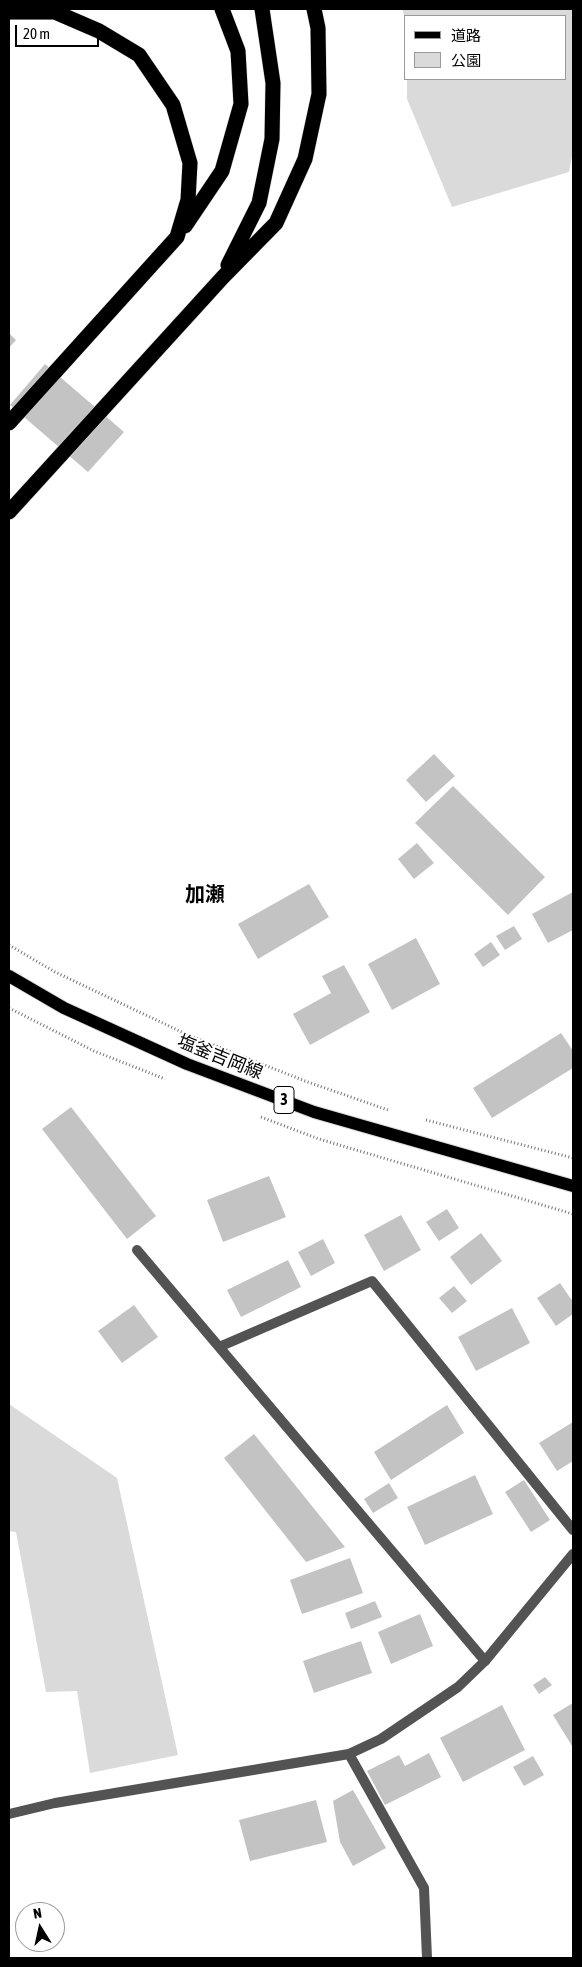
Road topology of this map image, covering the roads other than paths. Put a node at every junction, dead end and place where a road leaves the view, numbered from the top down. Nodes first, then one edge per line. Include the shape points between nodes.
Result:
1 (222, 9) edge
2 (262, 9) edge
3 (314, 9) edge
4 (9, 12) edge
5 (177, 237) junction
6 (223, 277) junction
7 (9, 423) edge
8 (9, 512) edge
9 (9, 976) edge
10 (573, 1186) edge
11 (137, 1250) dead end
12 (219, 1347) junction
13 (573, 1530) edge
14 (573, 1554) edge
15 (485, 1661) junction
16 (349, 1754) junction
17 (9, 1814) edge
18 (428, 1958) edge

1 - 5 highway via 238,51 241,104 222,171
2 - 6 highway via 273,83 272,139 259,203
3 - 6 highway via 318,28 319,94 304,159 276,223
4 - 5 highway via 55,12 99,31 139,55 173,105 190,163 188,200
5 - 7 highway
6 - 8 highway
9 - 10 main road, 塩釜吉岡線 / 3 via 64,1008 187,1064 314,1112
11 - 12 street
12 - 13 street via 372,1282
12 - 15 street
14 - 15 street
15 - 16 street via 458,1687 381,1739
16 - 17 street via 56,1803
16 - 18 street via 424,1888

